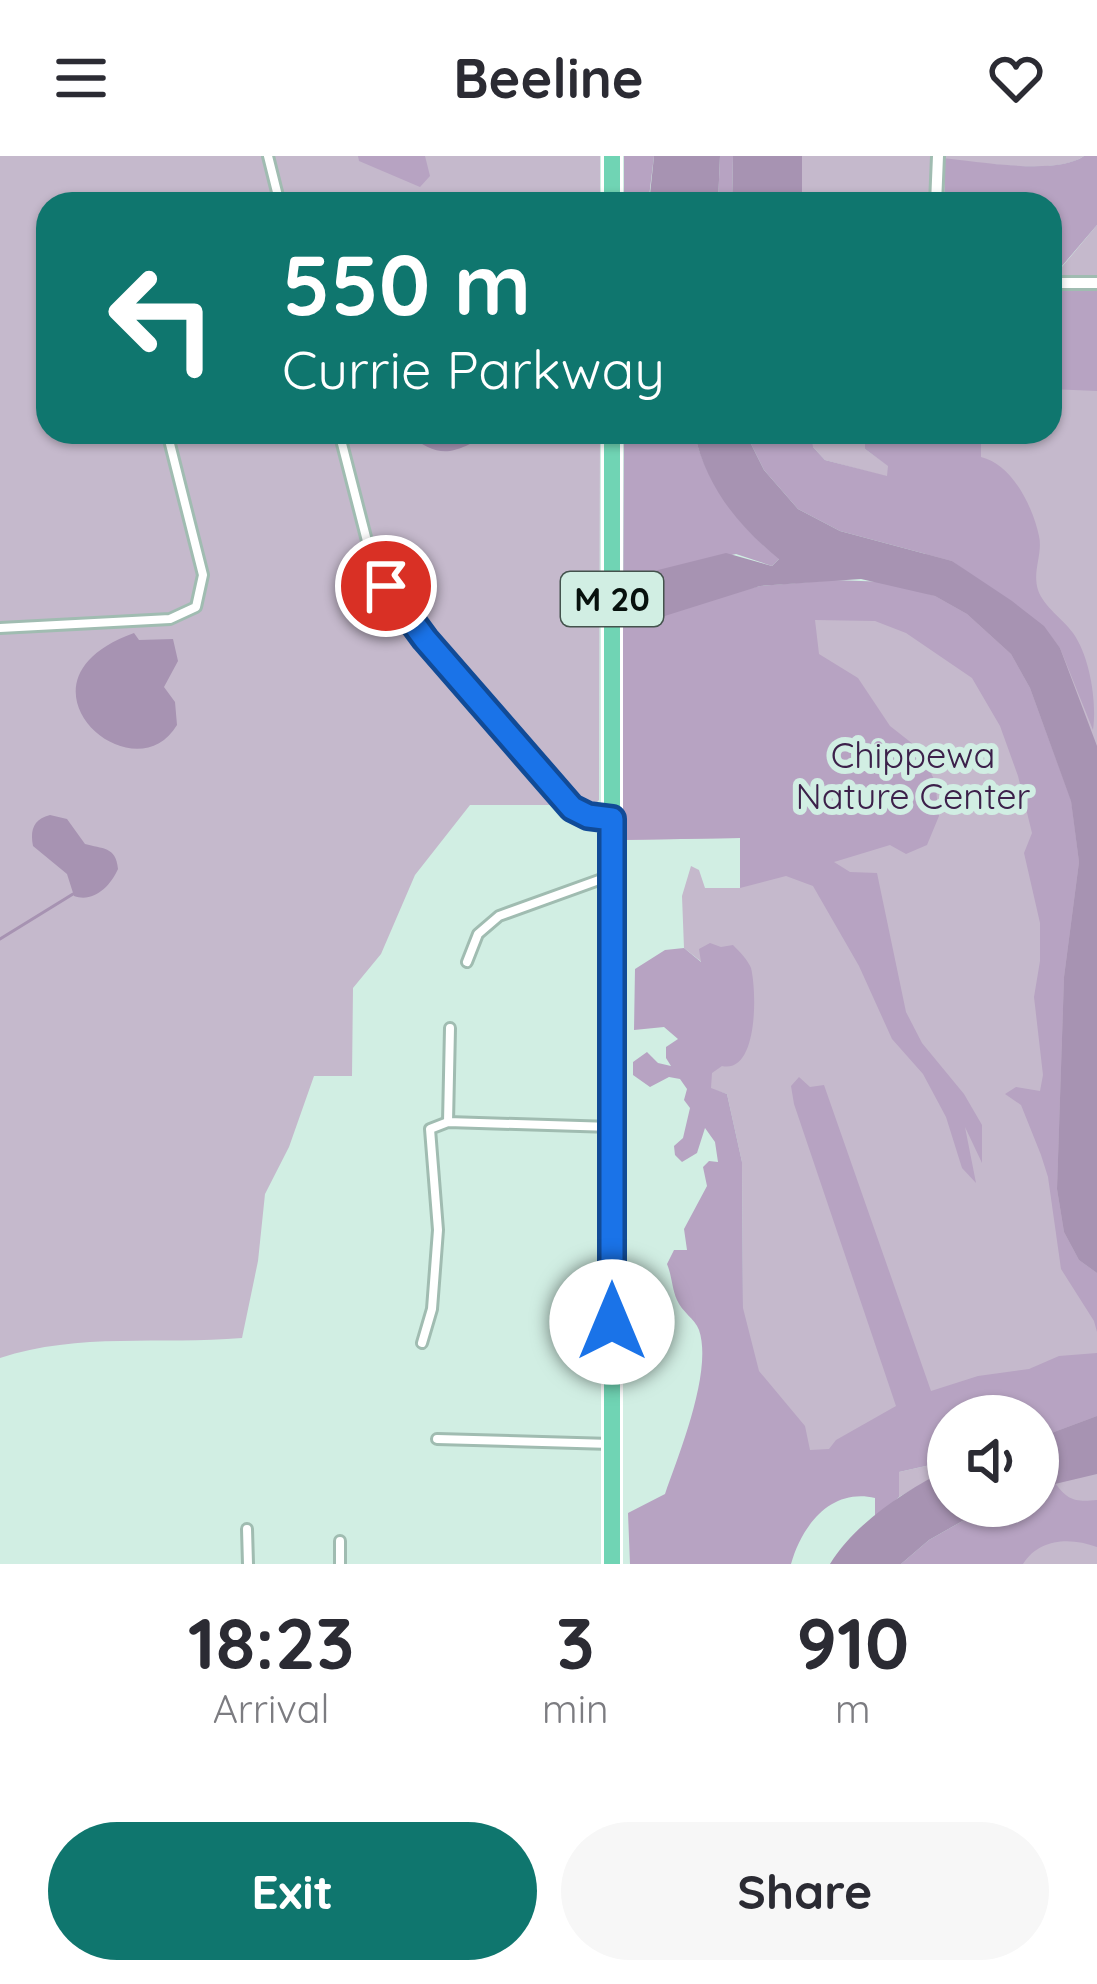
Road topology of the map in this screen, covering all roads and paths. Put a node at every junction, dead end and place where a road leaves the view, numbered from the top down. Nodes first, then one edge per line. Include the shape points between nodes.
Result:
1 (268, 156) edge
2 (612, 156) edge
3 (938, 156) edge
4 (277, 192) edge
5 (612, 192) edge
6 (936, 192) edge
7 (1062, 283) edge
8 (1097, 283) edge
9 (170, 444) edge
10 (342, 444) edge
11 (612, 444) edge
12 (0, 628) edge
13 (612, 819) junction
14 (612, 876) junction
15 (467, 962) dead end
16 (450, 1028) dead end
17 (448, 1122) junction
18 (612, 1126) junction
19 (422, 1342) dead end
20 (437, 1439) dead end
21 (612, 1444) junction
22 (248, 1529) dead end
23 (340, 1541) dead end
24 (248, 1564) edge
25 (340, 1564) edge
26 (612, 1564) edge

1 - 4 street
2 - 5 highway
3 - 6 street
7 - 8 street
9 - 12 street via 203,575 196,607 170,619
10 - 13 street via 372,556 404,611 572,808
11 - 13 highway, M 20
13 - 14 highway, M 20
14 - 15 street via 499,916 478,934
14 - 18 highway, M 20
16 - 17 street
17 - 18 street
17 - 19 street via 428,1137 439,1230
18 - 21 highway, M 20
20 - 21 street
21 - 26 highway, M 20
22 - 24 street
23 - 25 street

